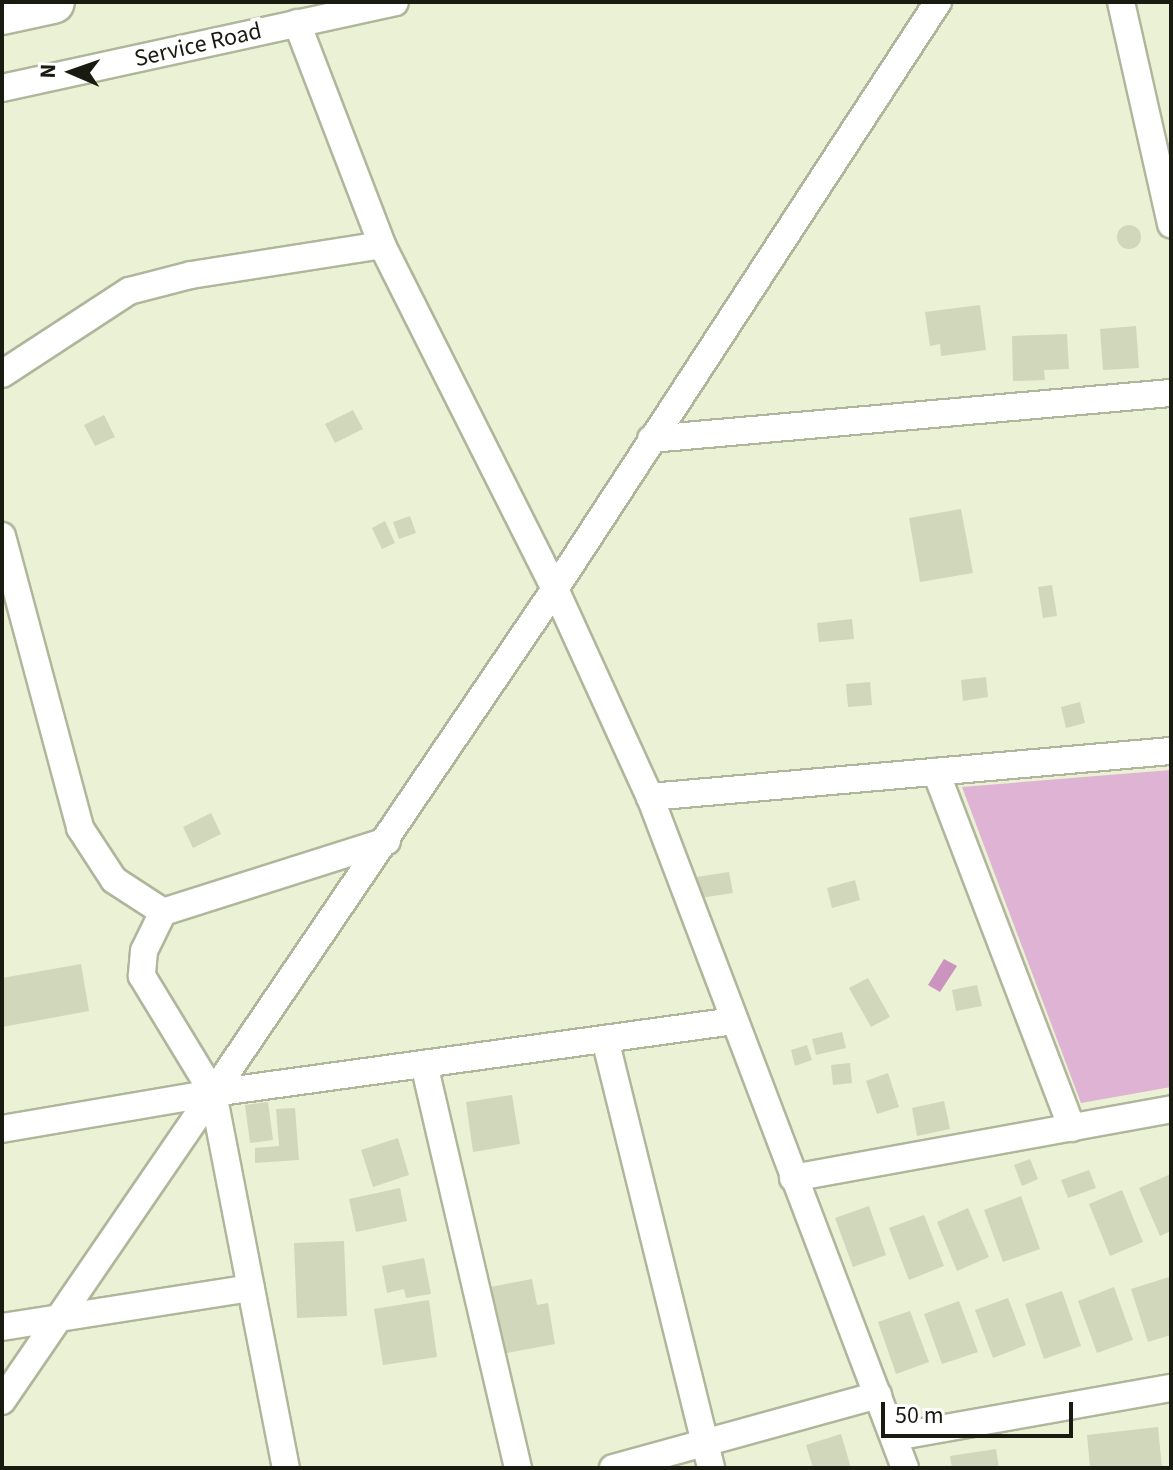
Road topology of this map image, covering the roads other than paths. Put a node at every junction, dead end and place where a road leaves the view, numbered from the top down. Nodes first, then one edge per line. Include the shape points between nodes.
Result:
1 (53, 2) edge
2 (395, 2) edge
3 (938, 2) edge
4 (1121, 2) edge
5 (2, 13) edge
6 (297, 23) junction
7 (2, 88) edge
8 (1171, 224) edge
9 (382, 245) junction
10 (2, 374) edge
11 (1171, 393) edge
12 (651, 439) junction
13 (2, 536) edge
14 (555, 589) junction
15 (1171, 751) edge
16 (936, 772) junction
17 (650, 797) junction
18 (387, 841) junction
19 (163, 912) junction
20 (734, 1021) junction
21 (605, 1039) junction
22 (424, 1064) junction
23 (213, 1093) junction
24 (1171, 1109) edge
25 (1072, 1128) junction
26 (2, 1129) edge
27 (793, 1178) junction
28 (251, 1288) junction
29 (58, 1320) junction
30 (2, 1327) edge
31 (1171, 1388) edge
32 (878, 1395) junction
33 (2, 1401) edge
34 (895, 1437) junction
35 (704, 1441) junction
36 (286, 1468) edge
37 (518, 1468) edge
38 (613, 1468) edge
39 (711, 1468) edge
40 (905, 1468) edge

1 - 5 main road
2 - 6 street, Service Road
3 - 12 street
4 - 8 street
6 - 7 street, Service Road
6 - 9 street
9 - 10 street via 191,275 129,291
9 - 14 street
11 - 12 street
12 - 14 street
13 - 19 street via 80,828 114,880
14 - 17 street
14 - 18 street
15 - 16 street
16 - 17 street
16 - 25 street
17 - 20 street
18 - 19 street
18 - 23 street
19 - 23 street via 144,951 142,976
20 - 21 street
20 - 27 street
21 - 22 street
21 - 35 street
22 - 23 street
22 - 37 street
23 - 26 street
23 - 28 street
23 - 29 street
24 - 25 street
25 - 27 street
27 - 32 street
28 - 29 street
28 - 36 street
29 - 30 street
29 - 33 street
31 - 34 street
32 - 34 street
32 - 35 street
34 - 40 street
35 - 38 street
35 - 39 street

